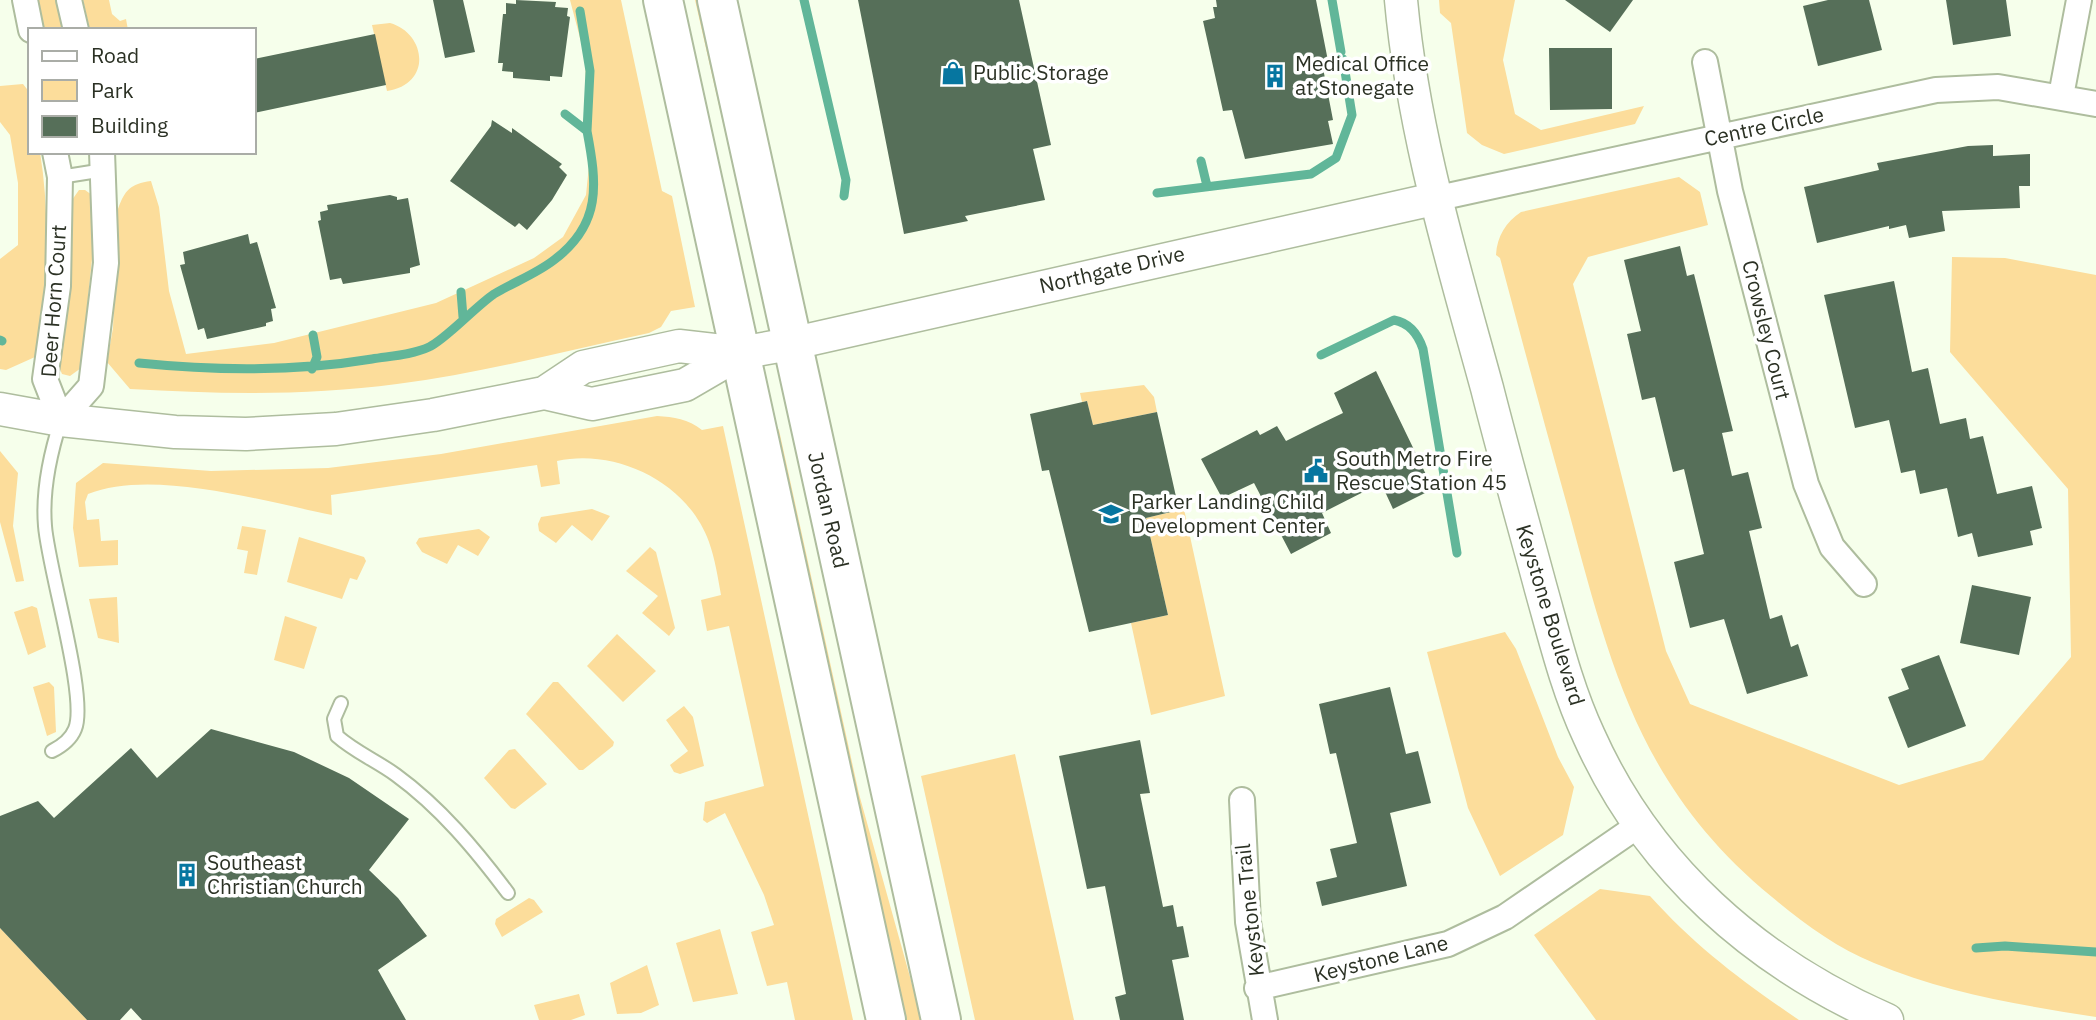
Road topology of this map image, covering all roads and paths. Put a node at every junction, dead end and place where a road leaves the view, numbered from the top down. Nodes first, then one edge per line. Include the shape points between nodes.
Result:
1 (25, 0) edge
2 (69, 0) edge
3 (663, 0) edge
4 (717, 0) edge
5 (1401, 0) edge
6 (2079, 0) edge
7 (31, 28) edge
8 (76, 28) edge
9 (1705, 62) dead end
10 (2061, 96) junction
11 (2096, 104) edge
12 (1718, 137) junction
13 (55, 154) edge
14 (103, 161) edge
15 (60, 177) junction
16 (1434, 199) junction
17 (790, 344) junction
18 (740, 353) junction
19 (0, 409) edge
20 (61, 420) junction
21 (1864, 584) dead end
22 (341, 703) dead end
23 (52, 751) dead end
24 (1242, 800) dead end
25 (1639, 825) junction
26 (508, 893) dead end
27 (1258, 988) junction
28 (886, 1020) edge
29 (941, 1020) edge
30 (1265, 1020) edge
31 (1887, 1020) edge

1 - 7 street
2 - 8 street
3 - 18 main road
4 - 17 main road, Jordan Road
5 - 16 street, Keystone Boulevard
6 - 10 street
9 - 12 street, Crowsley Court
10 - 11 street, Centre Circle
10 - 12 street, Centre Circle via 1998,87 1936,90
12 - 16 street, Centre Circle
12 - 21 street, Crowsley Court via 1806,484 1832,547
13 - 15 street, Deer Horn Court
14 - 15 lane
14 - 20 street, Deer Horn Court via 106,263 91,386
15 - 20 street, Deer Horn Court via 58,286 45,379
16 - 17 street, Northgate Drive
16 - 25 street, Keystone Boulevard via 1569,685 1595,749
17 - 18 street, Northgate Drive
17 - 29 main road, Jordan Road
18 - 20 street, Northgate Drive via 685,385 592,404 544,393 433,415 289,432 175,432
18 - 28 main road
19 - 20 street
20 - 23 lane via 50,457 45,526 77,719 69,738
22 - 26 lane via 334,719 337,736 395,774 435,808
24 - 27 street, Keystone Trail via 1245,894
25 - 27 street, Keystone Lane via 1505,917 1448,944
25 - 31 street, Keystone Boulevard via 1704,902 1764,953 1826,992
27 - 30 street, Keystone Trail

